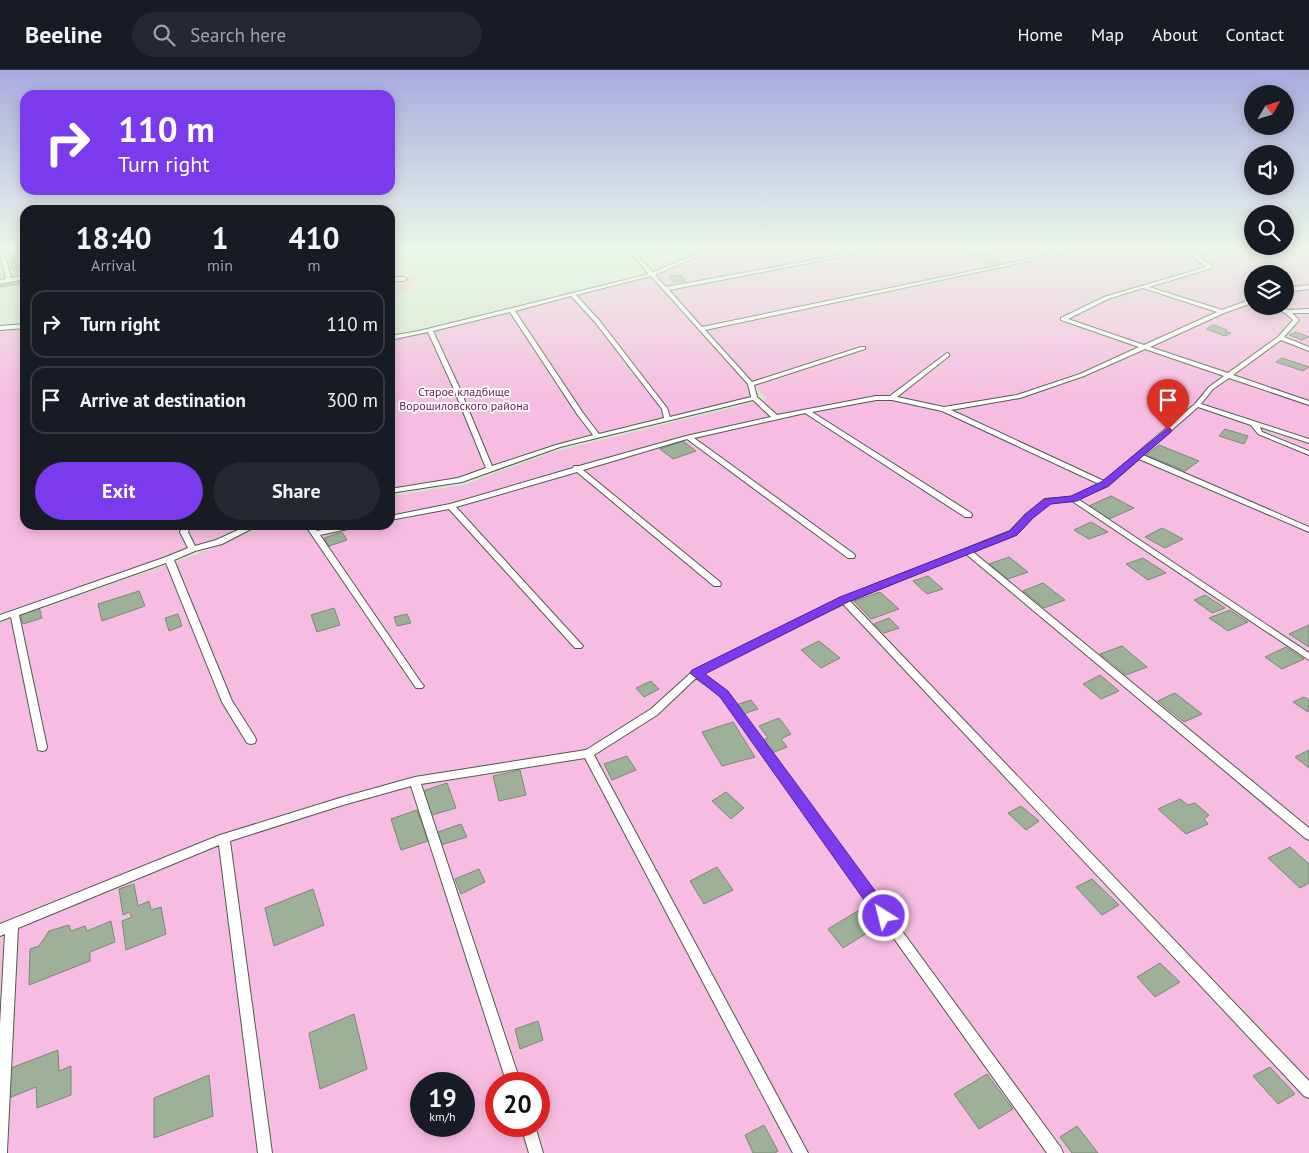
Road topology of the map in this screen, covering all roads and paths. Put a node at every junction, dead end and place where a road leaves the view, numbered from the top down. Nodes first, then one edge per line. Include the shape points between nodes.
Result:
1 (551, 300) edge
2 (577, 300) edge
3 (675, 300) edge
4 (841, 300) edge
5 (1103, 300) edge
6 (1185, 300) edge
7 (1244, 304) edge
8 (512, 310) junction
9 (1309, 311) edge
10 (1222, 312) junction
11 (1294, 312) edge
12 (1290, 315) edge
13 (20, 326) edge
14 (0, 328) edge
15 (700, 329) junction
16 (430, 330) junction
17 (395, 337) edge
18 (1280, 338) junction
19 (863, 348) dead end
20 (1145, 348) junction
21 (1309, 349) edge
22 (947, 355) dead end
23 (1226, 376) junction
24 (751, 384) junction
25 (754, 398) junction
26 (892, 398) junction
27 (1309, 403) edge
28 (1197, 405) junction
29 (944, 409) junction
30 (806, 411) junction
31 (667, 418) junction
32 (776, 418) junction
33 (1254, 424) junction
34 (597, 436) junction
35 (688, 437) junction
36 (1309, 441) edge
37 (1309, 453) edge
38 (1139, 456) junction
39 (577, 468) junction
40 (490, 470) junction
41 (1105, 484) junction
42 (395, 490) edge
43 (1074, 499) junction
44 (450, 506) junction
45 (968, 515) dead end
46 (395, 517) edge
47 (185, 530) edge
48 (244, 530) edge
49 (313, 530) edge
50 (333, 530) edge
51 (1309, 530) edge
52 (316, 534) junction
53 (192, 549) junction
54 (968, 552) junction
55 (851, 556) dead end
56 (169, 559) junction
57 (716, 584) dead end
58 (844, 600) junction
59 (14, 613) junction
60 (0, 618) edge
61 (578, 646) dead end
62 (1309, 657) edge
63 (696, 673) junction
64 (419, 686) dead end
65 (251, 740) dead end
66 (42, 747) dead end
67 (588, 754) junction
68 (415, 781) junction
69 (1309, 835) edge
70 (224, 838) junction
71 (6, 928) edge
72 (510, 1072) edge
73 (1309, 1091) edge
74 (531, 1137) edge
75 (0, 1151) edge
76 (265, 1153) edge
77 (536, 1153) edge
78 (800, 1153) edge
79 (1056, 1153) edge

1 - 8 lane
2 - 31 lane via 666,409
3 - 15 lane
4 - 15 lane
5 - 20 lane via 1063,320
6 - 10 lane
7 - 10 lane
8 - 16 lane
8 - 34 lane
9 - 11 lane
10 - 20 lane
12 - 18 lane via 1296,320
13 - 14 lane
15 - 24 lane
16 - 17 lane
16 - 40 lane
18 - 21 lane
18 - 23 lane
19 - 24 lane
20 - 23 lane
20 - 29 lane via 1082,375 1018,397
22 - 26 lane
23 - 27 lane
23 - 28 lane
24 - 25 lane
25 - 31 lane
25 - 32 lane
26 - 29 lane
26 - 30 lane
28 - 33 lane
28 - 38 lane
29 - 41 lane
30 - 32 lane
30 - 45 lane
31 - 34 lane
32 - 35 lane
33 - 36 lane
33 - 37 lane via 1260,433
34 - 40 lane
35 - 39 lane
35 - 55 lane
38 - 41 lane
38 - 51 lane
39 - 44 lane
39 - 57 lane
40 - 42 lane via 459,480
41 - 43 lane
43 - 54 lane via 1048,501 1014,533
43 - 62 lane
44 - 46 lane
44 - 61 lane
47 - 53 lane
48 - 53 lane via 219,542
49 - 52 lane
50 - 52 lane
52 - 64 lane
53 - 56 lane
54 - 58 lane
54 - 69 lane
56 - 59 lane
56 - 65 lane via 227,702
58 - 63 lane
58 - 73 lane
59 - 60 lane
59 - 66 lane
63 - 67 lane via 654,712
63 - 79 lane via 724,694
67 - 68 lane
67 - 78 lane
68 - 70 lane
68 - 72 lane
70 - 71 lane
70 - 76 lane
71 - 75 lane
74 - 77 lane

